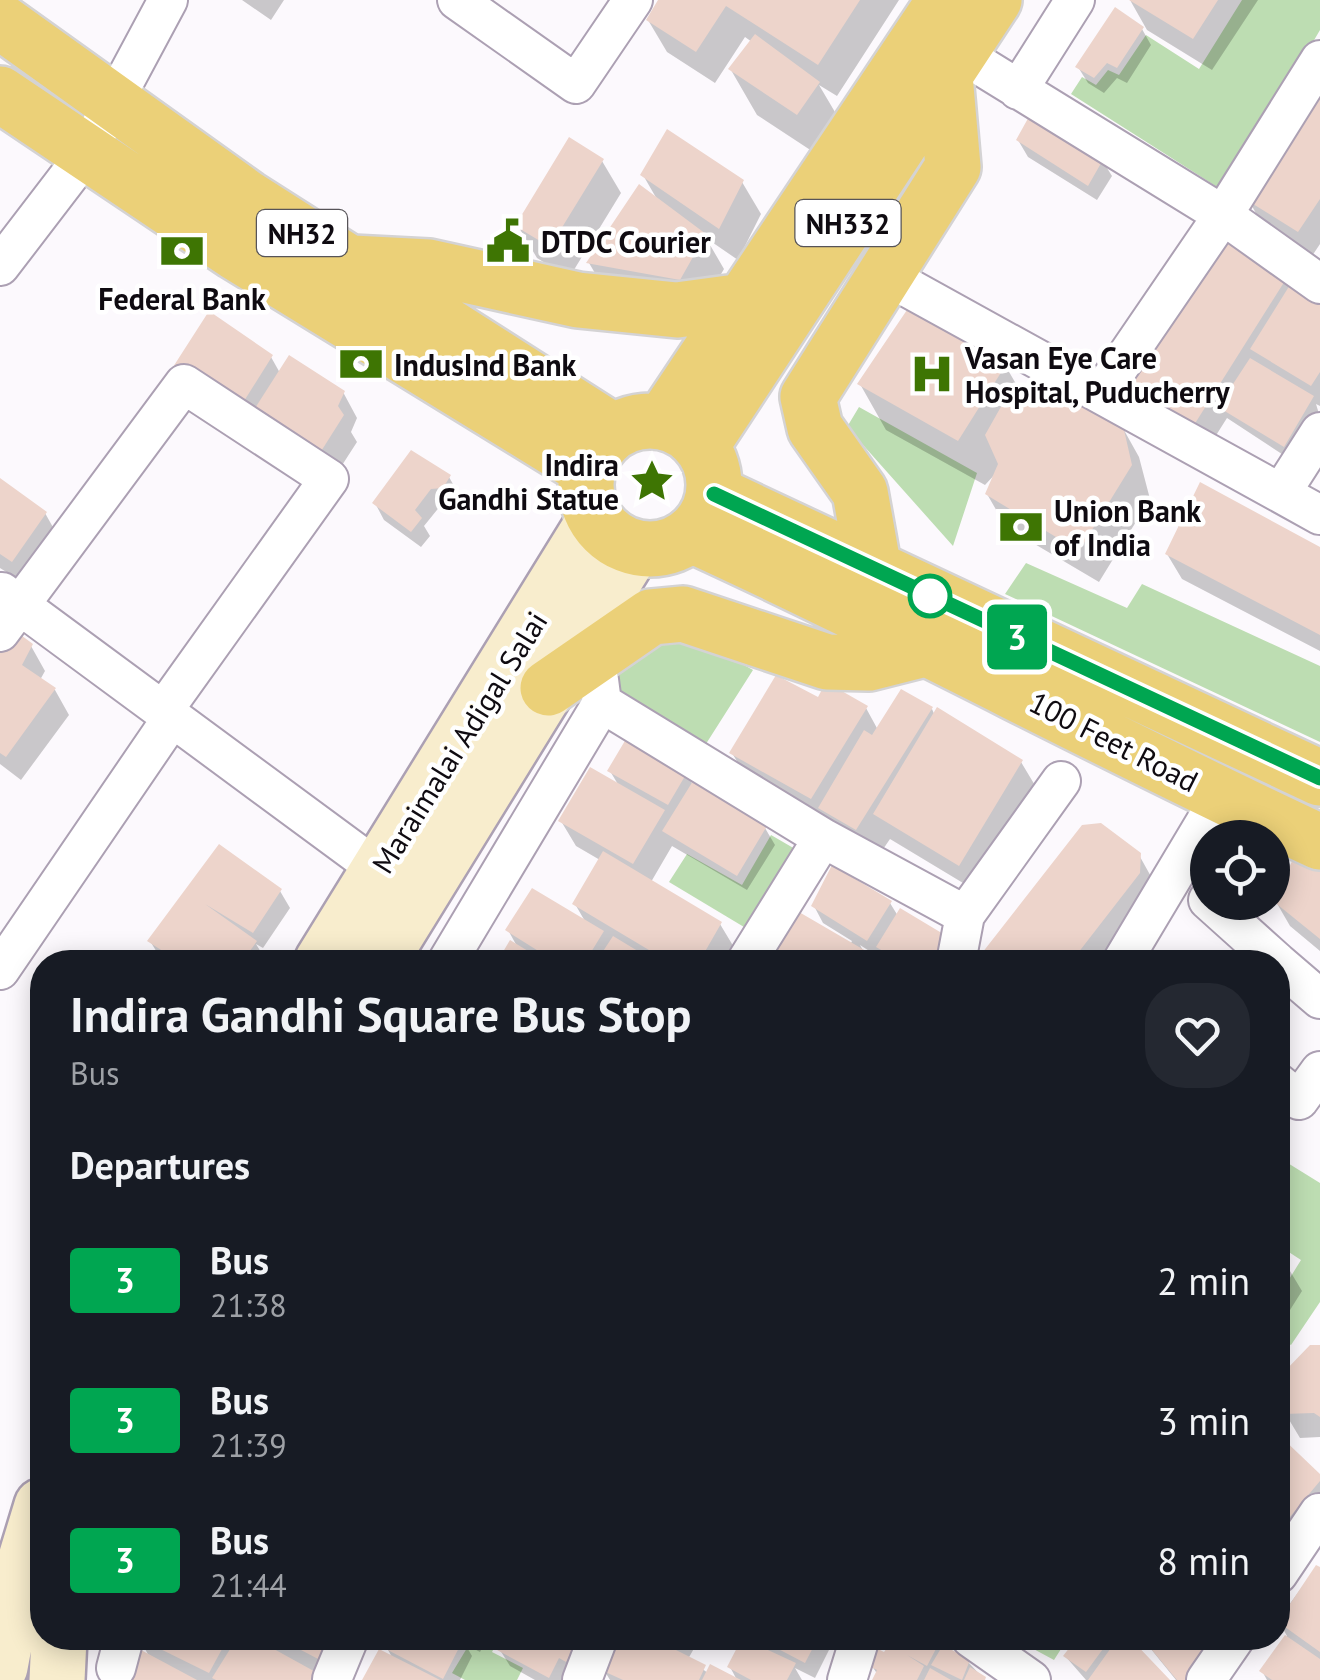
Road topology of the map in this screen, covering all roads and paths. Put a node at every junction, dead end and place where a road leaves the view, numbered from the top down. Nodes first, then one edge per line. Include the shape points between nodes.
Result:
1 (168, 0) edge
2 (457, 0) edge
3 (634, 0) edge
4 (945, 0) edge
5 (994, 0) edge
6 (1075, 0) edge
7 (0, 20) edge
8 (1320, 60) edge
9 (952, 65) junction
10 (1018, 90) junction
11 (0, 94) edge
12 (110, 102) junction
13 (85, 155) junction
14 (1223, 215) junction
15 (349, 263) junction
16 (0, 266) edge
17 (885, 274) junction
18 (1320, 284) edge
19 (744, 301) junction
20 (1102, 392) junction
21 (1320, 432) edge
22 (650, 483) junction
23 (1281, 493) junction
24 (1320, 515) edge
25 (874, 570) junction
26 (6, 609) edge
27 (932, 647) junction
28 (599, 680) junction
29 (548, 688) junction
30 (168, 714) junction
31 (1320, 778) edge
32 (1061, 780) dead end
33 (1243, 816) edge
34 (823, 838) junction
35 (1320, 842) edge
36 (378, 870) junction
37 (965, 915) junction
38 (1230, 920) edge
39 (329, 950) edge
40 (386, 950) edge
41 (453, 950) edge
42 (753, 950) edge
43 (958, 950) edge
44 (1131, 950) edge
45 (1263, 950) edge
46 (0, 970) edge
47 (1290, 974) edge
48 (1320, 999) edge
49 (1320, 1072) edge
50 (1290, 1093) edge
51 (1318, 1512) edge
52 (30, 1547) edge
53 (1290, 1555) edge
54 (59, 1650) edge
55 (344, 1650) edge
56 (593, 1650) edge
57 (856, 1650) edge
58 (1227, 1650) edge
59 (0, 1668) edge
60 (58, 1680) edge
61 (332, 1680) edge
62 (582, 1680) edge
63 (847, 1680) edge
64 (1206, 1680) edge

1 - 12 street
2 - 3 street via 576,84
4 - 19 highway, NH332
5 - 9 highway, NH332
6 - 10 street
7 - 12 highway, NH32
8 - 14 street
9 - 10 street
9 - 17 highway via 953,166
9 - 22 highway, NH332
10 - 14 street
11 - 13 highway, NH32
12 - 13 street
12 - 15 highway, NH32
13 - 16 street
13 - 22 highway, NH32
14 - 18 street
14 - 20 street
15 - 19 highway via 429,267 578,300 677,310
15 - 22 highway, NH32
17 - 20 street
17 - 25 highway via 808,397 815,428 860,492
19 - 22 highway, NH332
20 - 23 street
21 - 23 street
22 - 25 highway, 100 Feet Road / NH32
22 - 27 highway, 100 Feet Road / NH32
22 - 29 main road, Maraimalai Adigal Salai
22 - 36 main road, Maraimalai Adigal Salai
23 - 24 street
25 - 31 highway, 100 Feet Road / NH32
26 - 30 street
26 - 30 street via 184,384 329,479
27 - 28 highway via 869,663 828,662 683,614 651,616
27 - 33 highway, 100 Feet Road / NH32
28 - 29 highway
28 - 34 street
28 - 41 street
29 - 40 main road, Maraimalai Adigal Salai
30 - 36 street
30 - 46 street
32 - 37 street
33 - 35 highway, 100 Feet Road / NH32
33 - 44 street
34 - 37 street
34 - 42 street
36 - 39 main road, Maraimalai Adigal Salai
37 - 43 street
38 - 45 street
47 - 48 street
49 - 50 street via 1298,1100
51 - 53 street
52 - 59 main road
54 - 60 main road
55 - 61 street
56 - 62 street
57 - 63 street
58 - 64 street

